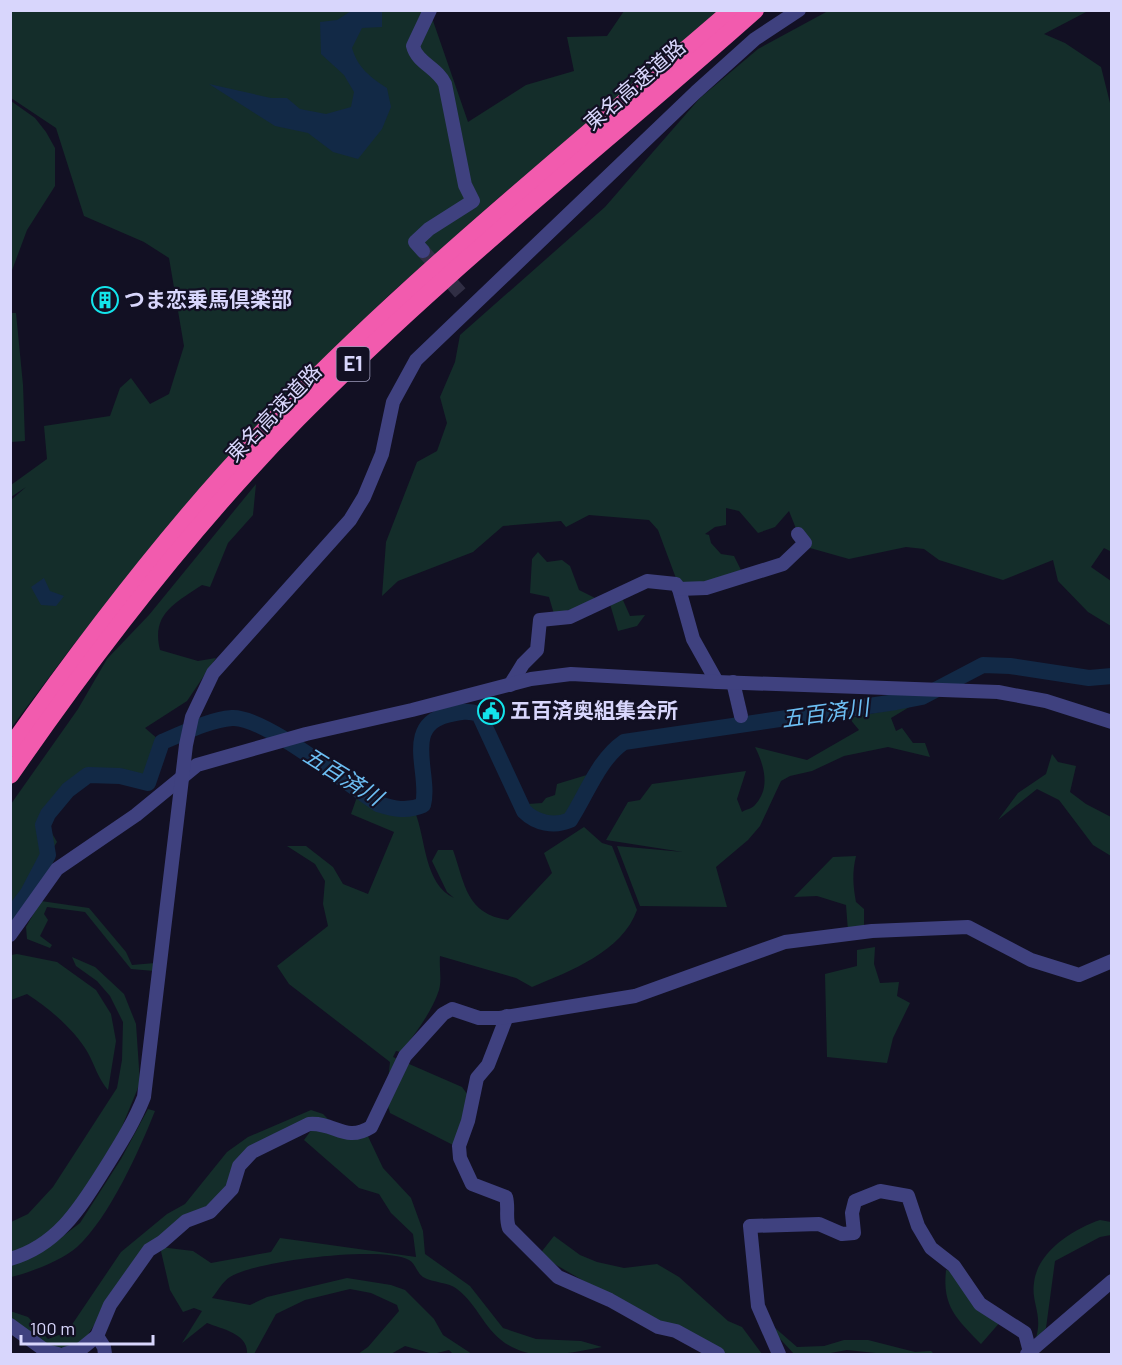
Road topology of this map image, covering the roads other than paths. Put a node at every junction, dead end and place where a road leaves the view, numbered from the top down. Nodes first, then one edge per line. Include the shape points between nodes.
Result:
1 (430, 10) edge
2 (732, 10) edge
3 (755, 10) edge
4 (799, 10) edge
5 (423, 251) dead end
6 (798, 534) dead end
7 (679, 589) junction
8 (717, 682) junction
9 (733, 682) junction
10 (510, 685) junction
11 (741, 716) dead end
12 (1112, 722) edge
13 (10, 748) edge
14 (10, 775) edge
15 (181, 780) junction
16 (10, 934) edge
17 (1111, 963) edge
18 (507, 1016) junction
19 (10, 1259) edge
20 (1112, 1281) edge
21 (10, 1325) edge
22 (97, 1336) junction
23 (1028, 1353) edge
24 (58, 1354) edge
25 (65, 1354) edge
26 (105, 1354) edge
27 (718, 1354) edge
28 (778, 1354) edge

1 - 5 street via 412,46 414,53 445,84 465,185 473,201 429,229 415,243
2 - 13 highway, 東名高速道路 / E1 via 417,282 285,409 225,472 141,573
3 - 14 highway, 東名高速道路 / E1 via 428,293 296,420 196,529 138,600
4 - 15 street via 755,39 467,301 417,360 393,402 375,476 350,520 213,673 192,717
6 - 7 street via 805,543 783,564 706,588
7 - 8 street via 693,639
7 - 10 street via 676,584 647,581 570,617 540,620 537,650
8 - 9 street
8 - 10 street via 571,674
9 - 11 street
9 - 12 street via 1027,697
10 - 15 street via 196,765
15 - 16 street via 57,869
15 - 19 street via 144,1097 126,1134 69,1222 46,1242
17 - 18 street via 1079,975 1031,960 968,927 872,931 785,942 635,996
18 - 22 street via 479,1018 452,1009 443,1014 405,1056 371,1127 360,1134 309,1124 252,1152 239,1166 232,1189 210,1212 186,1221 149,1250 110,1305
18 - 27 street via 488,1065 477,1078 459,1146 472,1184 506,1197 509,1228 558,1277
20 - 23 street
21 - 24 street via 46,1351
22 - 25 street via 81,1349
22 - 26 street
23 - 28 street via 1025,1333 980,1304 954,1266 931,1248 908,1196 880,1191 855,1201 854,1233 842,1234 819,1224 750,1226 760,1317

